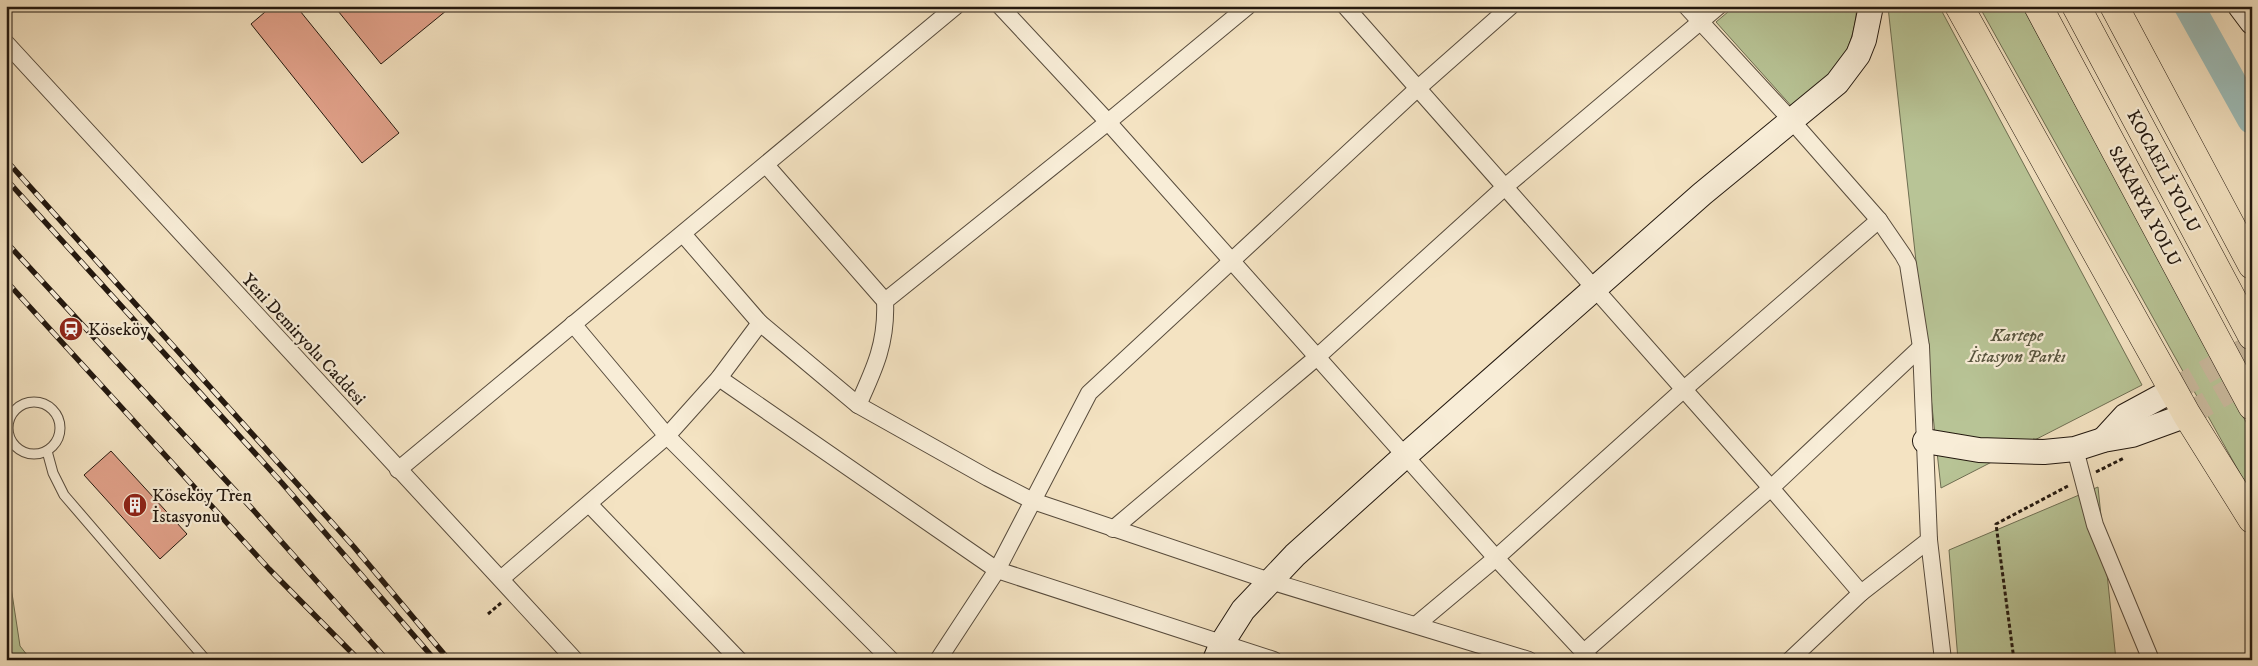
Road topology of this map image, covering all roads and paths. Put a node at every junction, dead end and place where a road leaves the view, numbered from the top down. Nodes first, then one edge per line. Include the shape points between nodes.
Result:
1 (956, 6) edge
2 (1000, 6) edge
3 (1248, 6) edge
4 (1345, 6) edge
5 (1512, 6) edge
6 (1686, 6) edge
7 (1719, 6) edge
8 (1872, 6) edge
9 (1959, 6) edge
10 (2038, 6) edge
11 (2076, 6) edge
12 (2114, 6) edge
13 (2240, 6) edge
14 (1701, 21) junction
15 (2252, 22) edge
16 (6, 43) edge
17 (1417, 89) junction
18 (1792, 121) junction
19 (1108, 122) junction
20 (766, 165) junction
21 (1506, 186) junction
22 (1879, 220) junction
23 (683, 234) junction
24 (1231, 259) junction
25 (2252, 265) edge
26 (1595, 288) junction
27 (886, 301) junction
28 (760, 323) junction
29 (573, 324) junction
30 (2252, 336) edge
31 (1921, 347) junction
32 (1316, 358) junction
33 (718, 378) junction
34 (1682, 390) junction
35 (2174, 390) junction
36 (858, 405) junction
37 (2252, 406) edge
38 (2187, 415) junction
39 (667, 436) junction
40 (2103, 440) junction
41 (1925, 441) junction
42 (2075, 449) junction
43 (47, 451) junction
44 (2131, 454) dead end
45 (1406, 455) junction
46 (398, 470) junction
47 (2082, 479) junction
48 (1771, 488) junction
49 (1033, 500) junction
50 (589, 504) junction
51 (2252, 519) edge
52 (1113, 529) junction
53 (1929, 540) junction
54 (1496, 558) junction
55 (997, 570) junction
56 (502, 578) junction
57 (1270, 581) junction
58 (1861, 593) junction
59 (1416, 625) junction
60 (1218, 651) edge
61 (1588, 656) edge
62 (206, 660) edge
63 (575, 660) edge
64 (739, 660) edge
65 (891, 660) edge
66 (938, 660) edge
67 (1274, 660) edge
68 (1529, 660) edge
69 (1790, 660) edge
70 (1943, 660) edge
71 (2014, 660) edge
72 (2151, 660) edge

1 - 20 street
2 - 19 street
3 - 19 street
4 - 17 street
5 - 17 street
6 - 14 street
7 - 14 street
8 - 18 street via 1864,40 1849,69 1830,90
9 - 35 highway
10 - 37 highway, SAKARYA YOLU
11 - 30 highway, KOCAELİ YOLU
12 - 25 highway
13 - 15 street
14 - 18 street
14 - 21 street
16 - 46 street, Yeni Demiryolu Caddesi
17 - 21 street
17 - 24 street
18 - 22 street
18 - 26 street via 1702,194
19 - 24 street
19 - 27 street
20 - 23 street
20 - 27 street
21 - 26 street
21 - 32 street
22 - 31 street via 1908,264
22 - 34 street
23 - 28 street
23 - 29 street
24 - 32 street
24 - 49 street via 1089,393
26 - 34 street
26 - 45 street
27 - 36 street via 886,333
28 - 33 street
28 - 36 street
29 - 39 street
29 - 46 street
31 - 41 street
31 - 48 street
32 - 45 street
32 - 52 street
33 - 39 street
33 - 55 street
34 - 48 street
34 - 54 street
35 - 38 highway
35 - 40 street via 2126,416
36 - 49 street
38 - 40 street via 2132,436
38 - 51 highway
39 - 50 street
39 - 65 street
40 - 42 street
41 - 42 street via 1979,450 2044,452
41 - 53 street
42 - 47 street
43 - 43 lane via 59,437 61,427 57,414 44,403 35,401 18,407 8,424 11,441 21,450 34,454
43 - 62 lane via 53,473 64,494
44 - 47 path
45 - 54 street
45 - 57 street
46 - 56 street, Yeni Demiryolu Caddesi
47 - 71 path via 1996,524
47 - 72 street via 2095,525
48 - 58 street
48 - 61 street
49 - 52 street
49 - 55 street
50 - 56 street
50 - 64 street
52 - 57 street
53 - 58 street
53 - 70 street
54 - 59 street
54 - 61 street
55 - 60 street
55 - 66 street
56 - 63 street, Yeni Demiryolu Caddesi
57 - 59 street
57 - 60 street via 1243,610
58 - 69 street
59 - 68 street
60 - 67 street

